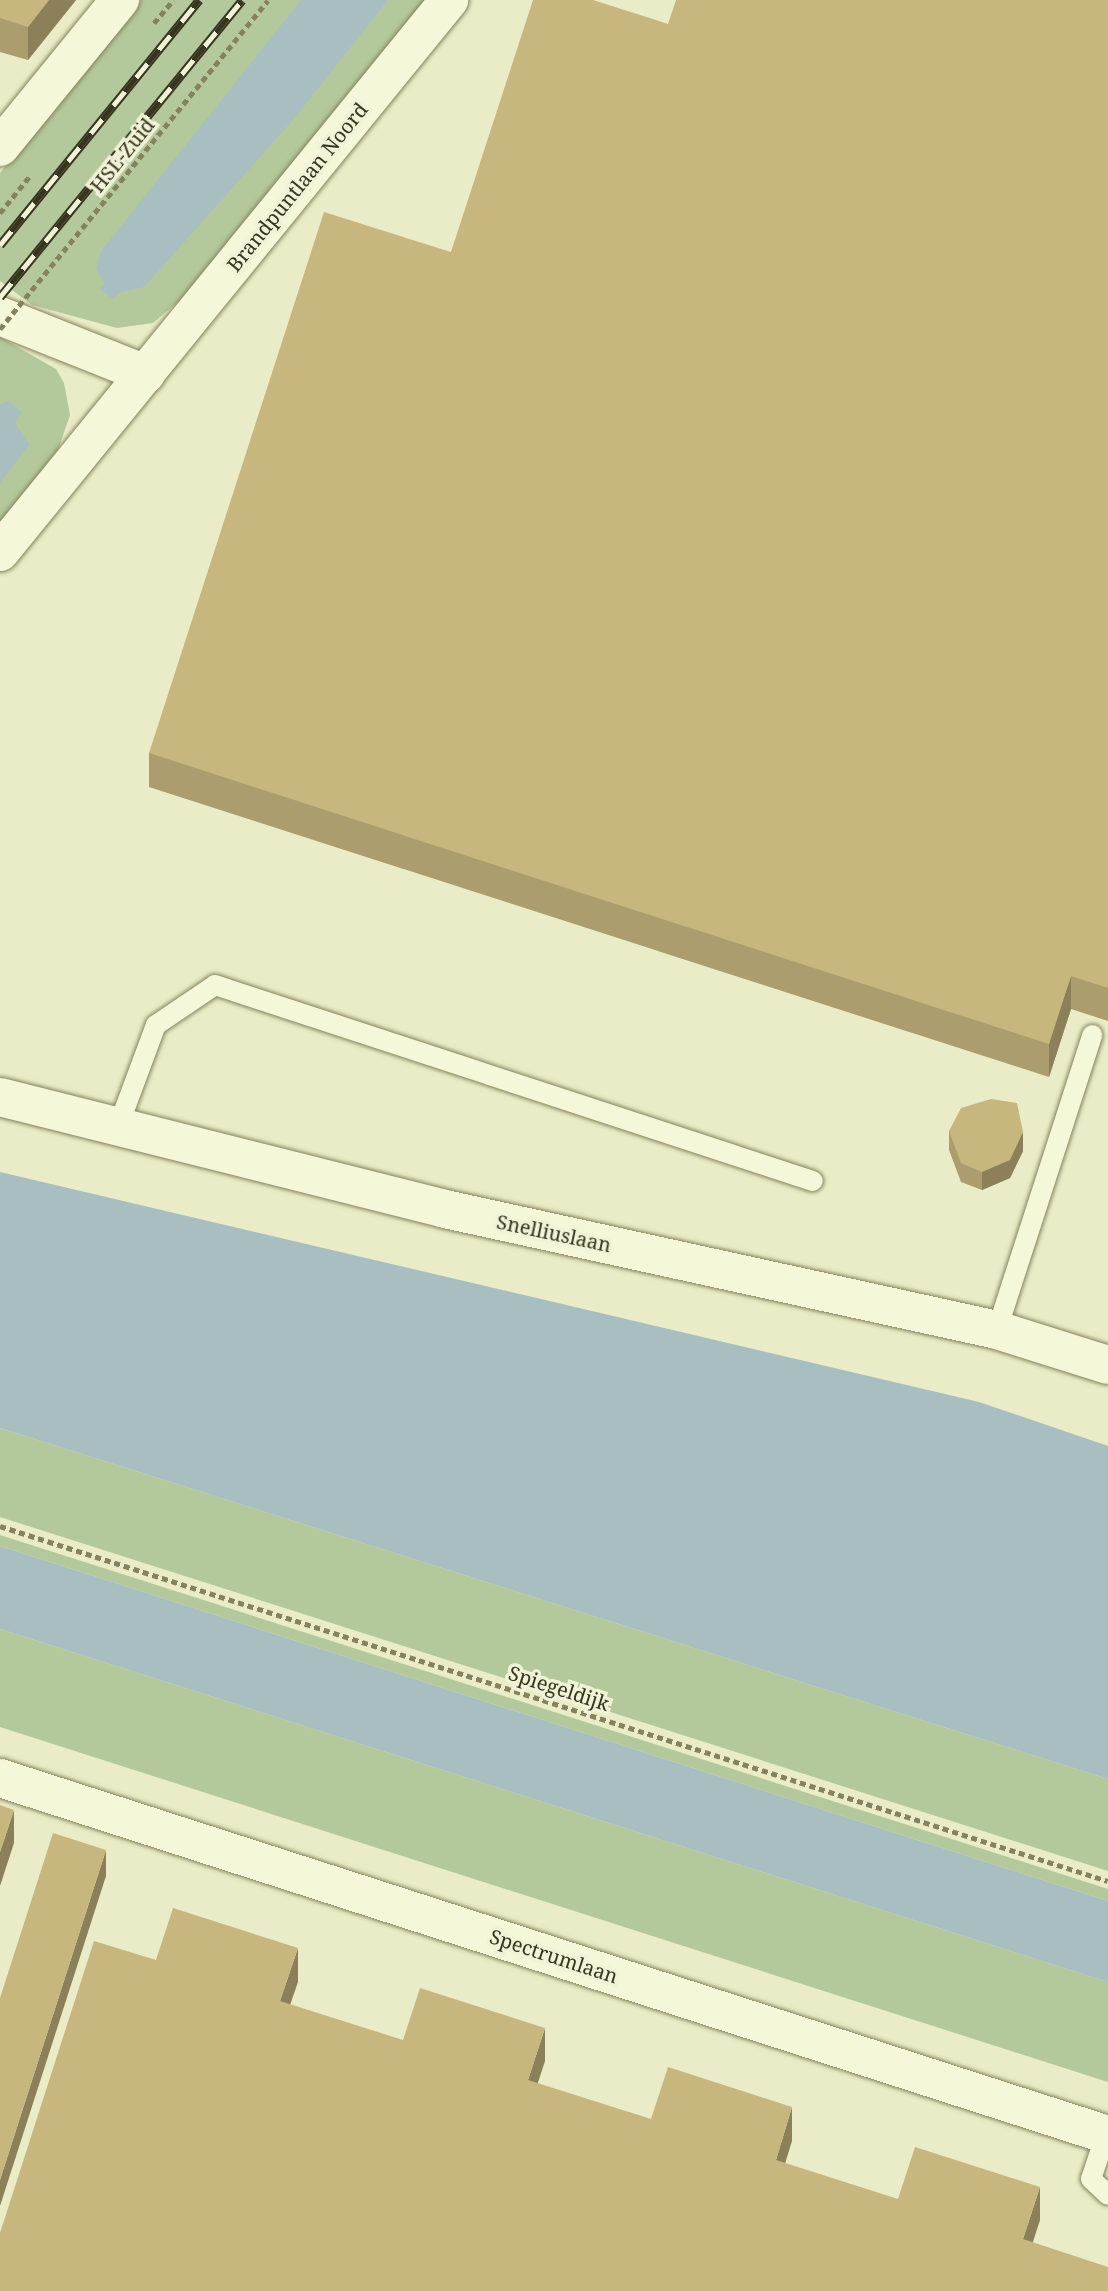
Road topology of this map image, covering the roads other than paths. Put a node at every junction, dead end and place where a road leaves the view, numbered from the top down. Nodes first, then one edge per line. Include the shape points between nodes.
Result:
1 (120, 0) edge
2 (449, 0) edge
3 (0, 147) edge
4 (0, 316) edge
5 (146, 374) junction
6 (0, 552) edge
7 (1092, 1035) dead end
8 (0, 1097) edge
9 (118, 1127) junction
10 (813, 1181) dead end
11 (997, 1330) junction
12 (1108, 1365) edge
13 (0, 1778) edge
14 (1107, 2134) edge
15 (1108, 2195) edge

1 - 3 street
2 - 5 street, Brandpuntlaan Noord
4 - 5 street
5 - 6 street, Brandpuntlaan Noord
7 - 11 lane
8 - 9 street, Snelliuslaan
9 - 10 lane via 156,1025 215,985
9 - 11 street, Snelliuslaan via 445,1209
11 - 12 street, Snelliuslaan
13 - 14 street, Spectrumlaan
14 - 15 lane via 1091,2179

